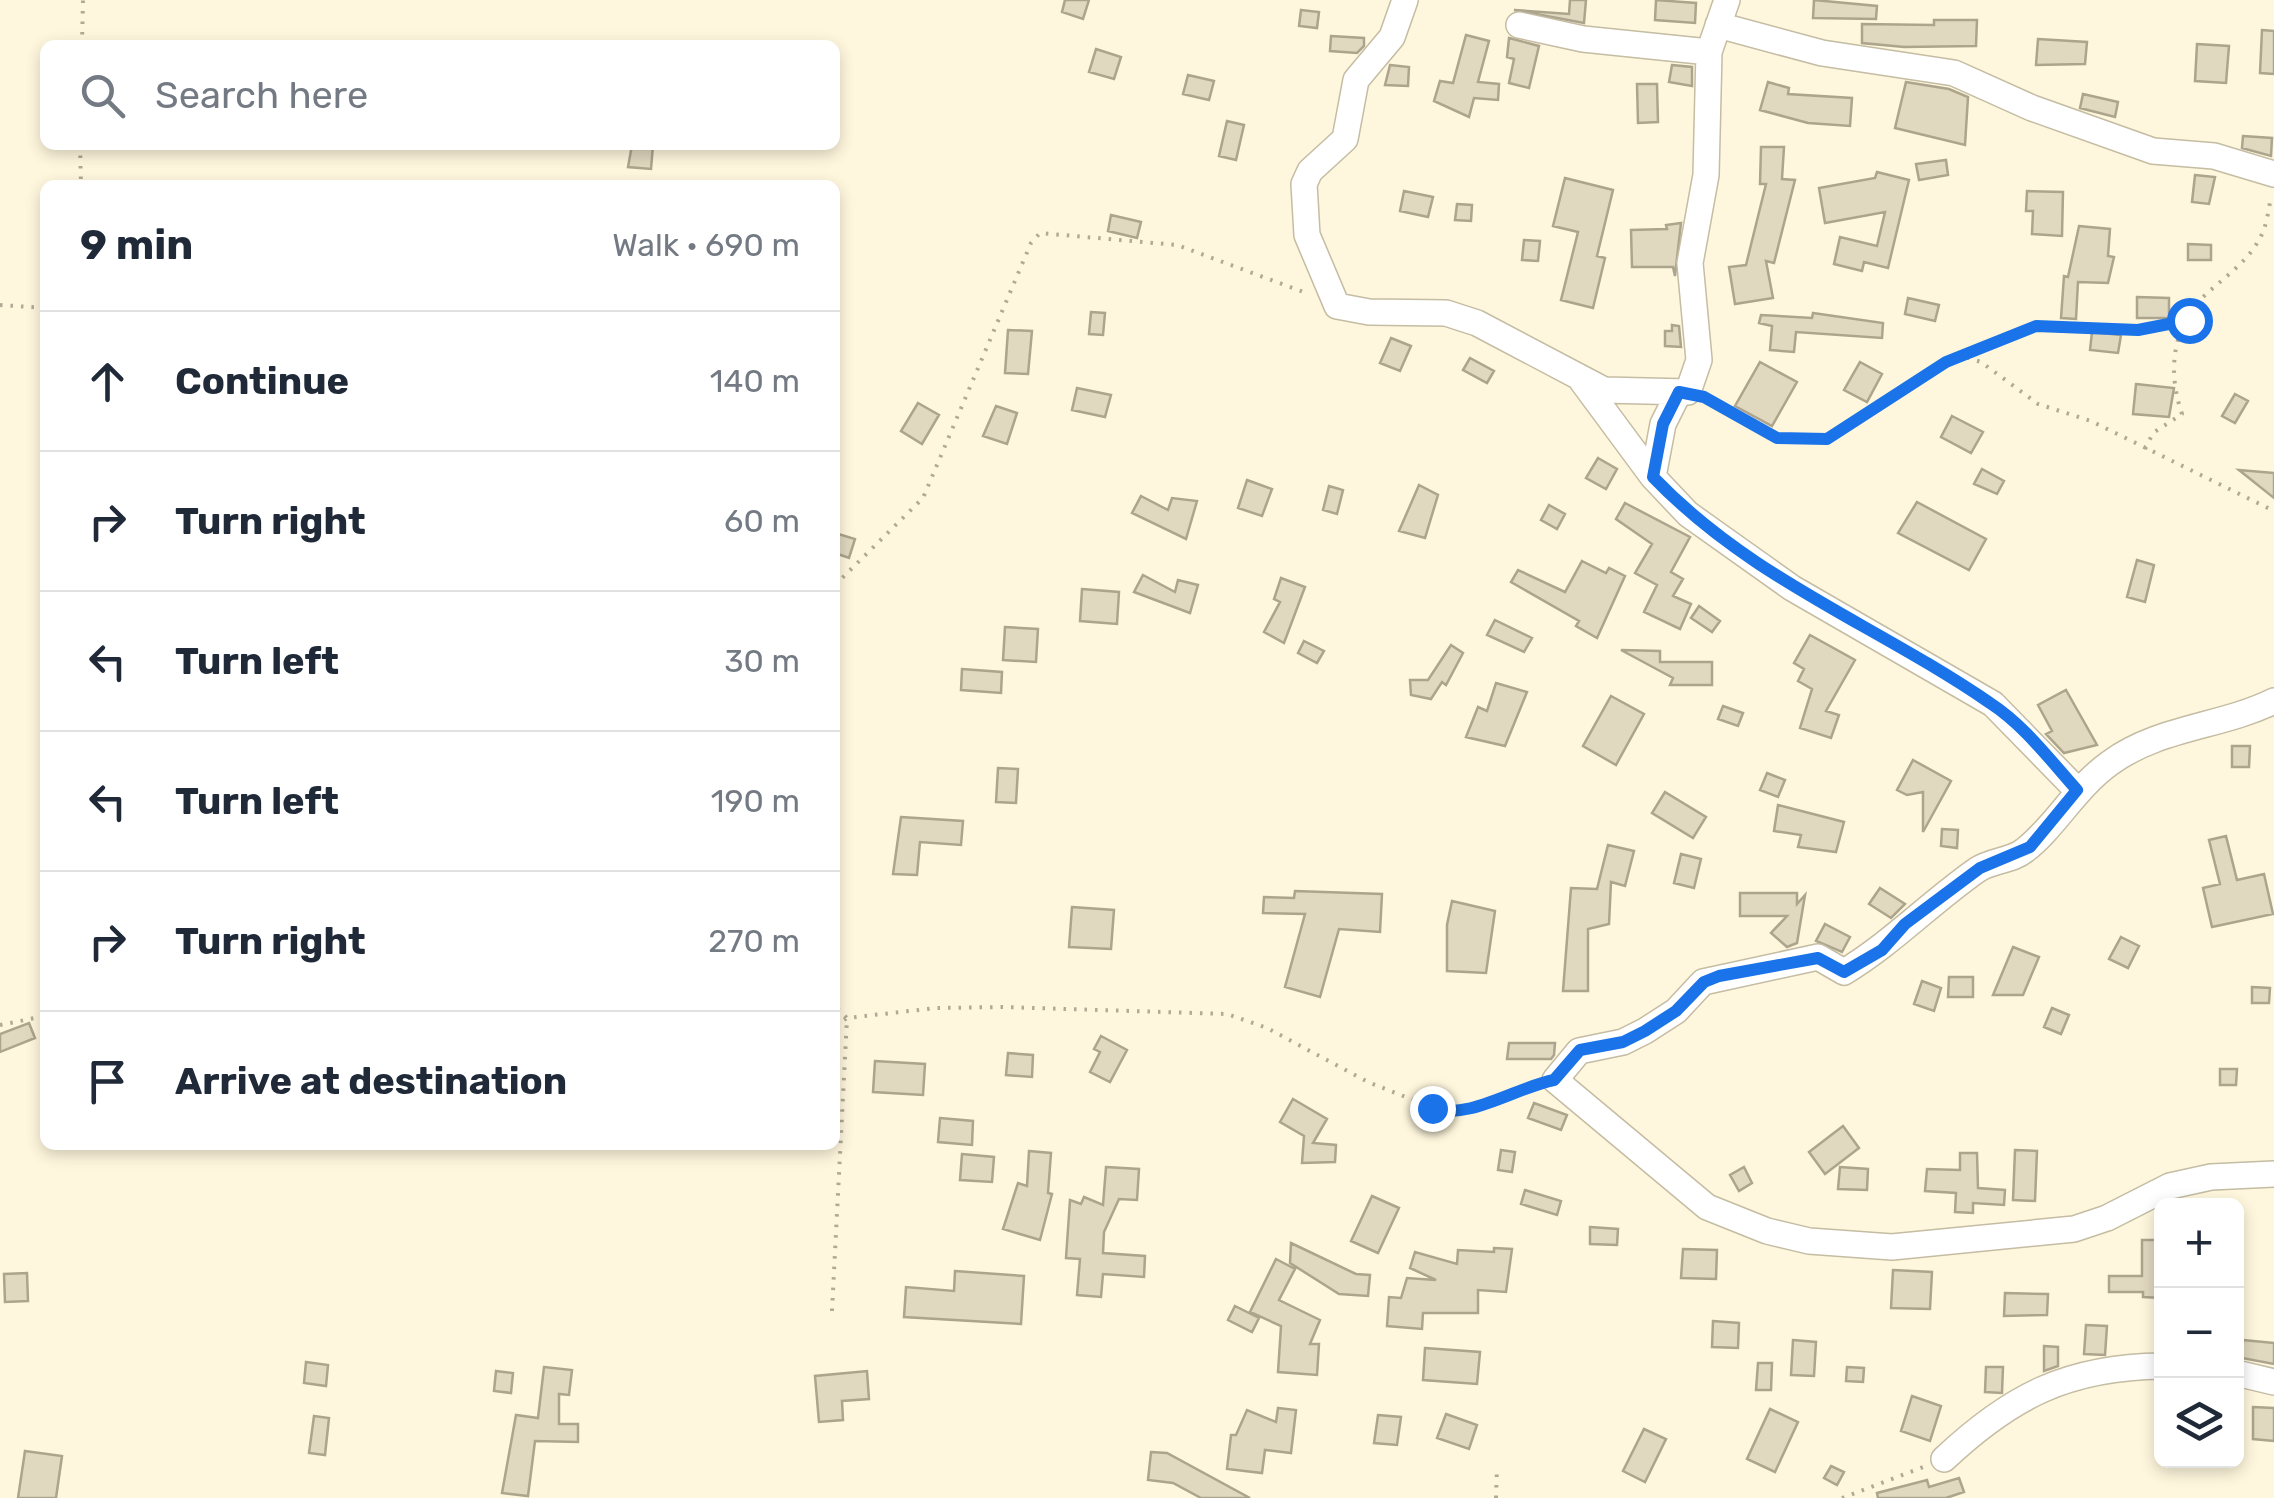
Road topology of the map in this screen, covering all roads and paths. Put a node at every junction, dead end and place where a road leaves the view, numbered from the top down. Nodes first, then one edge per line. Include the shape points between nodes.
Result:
1 (84, 0) edge
2 (1405, 0) edge
3 (1726, 0) edge
4 (1519, 24) dead end
5 (1718, 25) junction
6 (82, 40) edge
7 (1710, 52) junction
8 (80, 150) edge
9 (2274, 174) edge
10 (82, 180) edge
11 (2274, 181) edge
12 (0, 305) edge
13 (1337, 306) junction
14 (40, 308) edge
15 (2189, 320) junction
16 (1964, 357) junction
17 (1582, 381) junction
18 (1684, 392) junction
19 (2144, 450) junction
20 (1653, 477) junction
21 (2274, 511) edge
22 (840, 580) edge
23 (2274, 702) edge
24 (2077, 790) junction
25 (840, 1011) edge
26 (40, 1017) edge
27 (847, 1018) junction
28 (840, 1022) edge
29 (0, 1025) edge
30 (1554, 1080) junction
31 (2274, 1174) edge
32 (832, 1311) dead end
33 (2154, 1367) edge
34 (2244, 1375) edge
35 (2274, 1382) edge
36 (1944, 1459) joint
37 (1497, 1466) dead end
38 (1496, 1498) edge
39 (1842, 1498) edge

1 - 6 path
2 - 13 street via 1392,36 1356,80 1344,139 1304,184 1306,235
3 - 5 street
4 - 7 street via 1583,39
5 - 7 street
5 - 9 street via 1822,52 1954,73 2152,151 2214,156
7 - 18 street via 1706,175 1690,263 1699,360
8 - 10 path
11 - 15 path via 2262,234
12 - 14 path
13 - 17 street via 1446,313
13 - 22 path via 1178,245 1040,233 924,498
15 - 16 path via 2138,330 2036,326
15 - 19 path via 2170,357 2182,414 2152,434
16 - 18 path via 1916,379 1827,439 1777,438
16 - 19 path via 2038,404 2091,420
17 - 18 street via 1604,390
17 - 20 street
18 - 20 street via 1663,424
19 - 21 path
20 - 24 street via 1740,555 1993,704
23 - 24 street via 2143,742
24 - 30 street via 2030,847 1980,868 1905,924 1882,950 1844,972 1818,958 1719,976 1645,1031 1580,1050
25 - 27 path
26 - 29 path
27 - 28 path
27 - 30 path via 1003,1007 1228,1014 1446,1113
27 - 32 path
30 - 31 street via 1707,1207 1808,1240 1892,1247 2074,1228 2170,1186
33 - 36 street via 2063,1378 2016,1400
34 - 35 street
36 - 39 path
37 - 38 path

